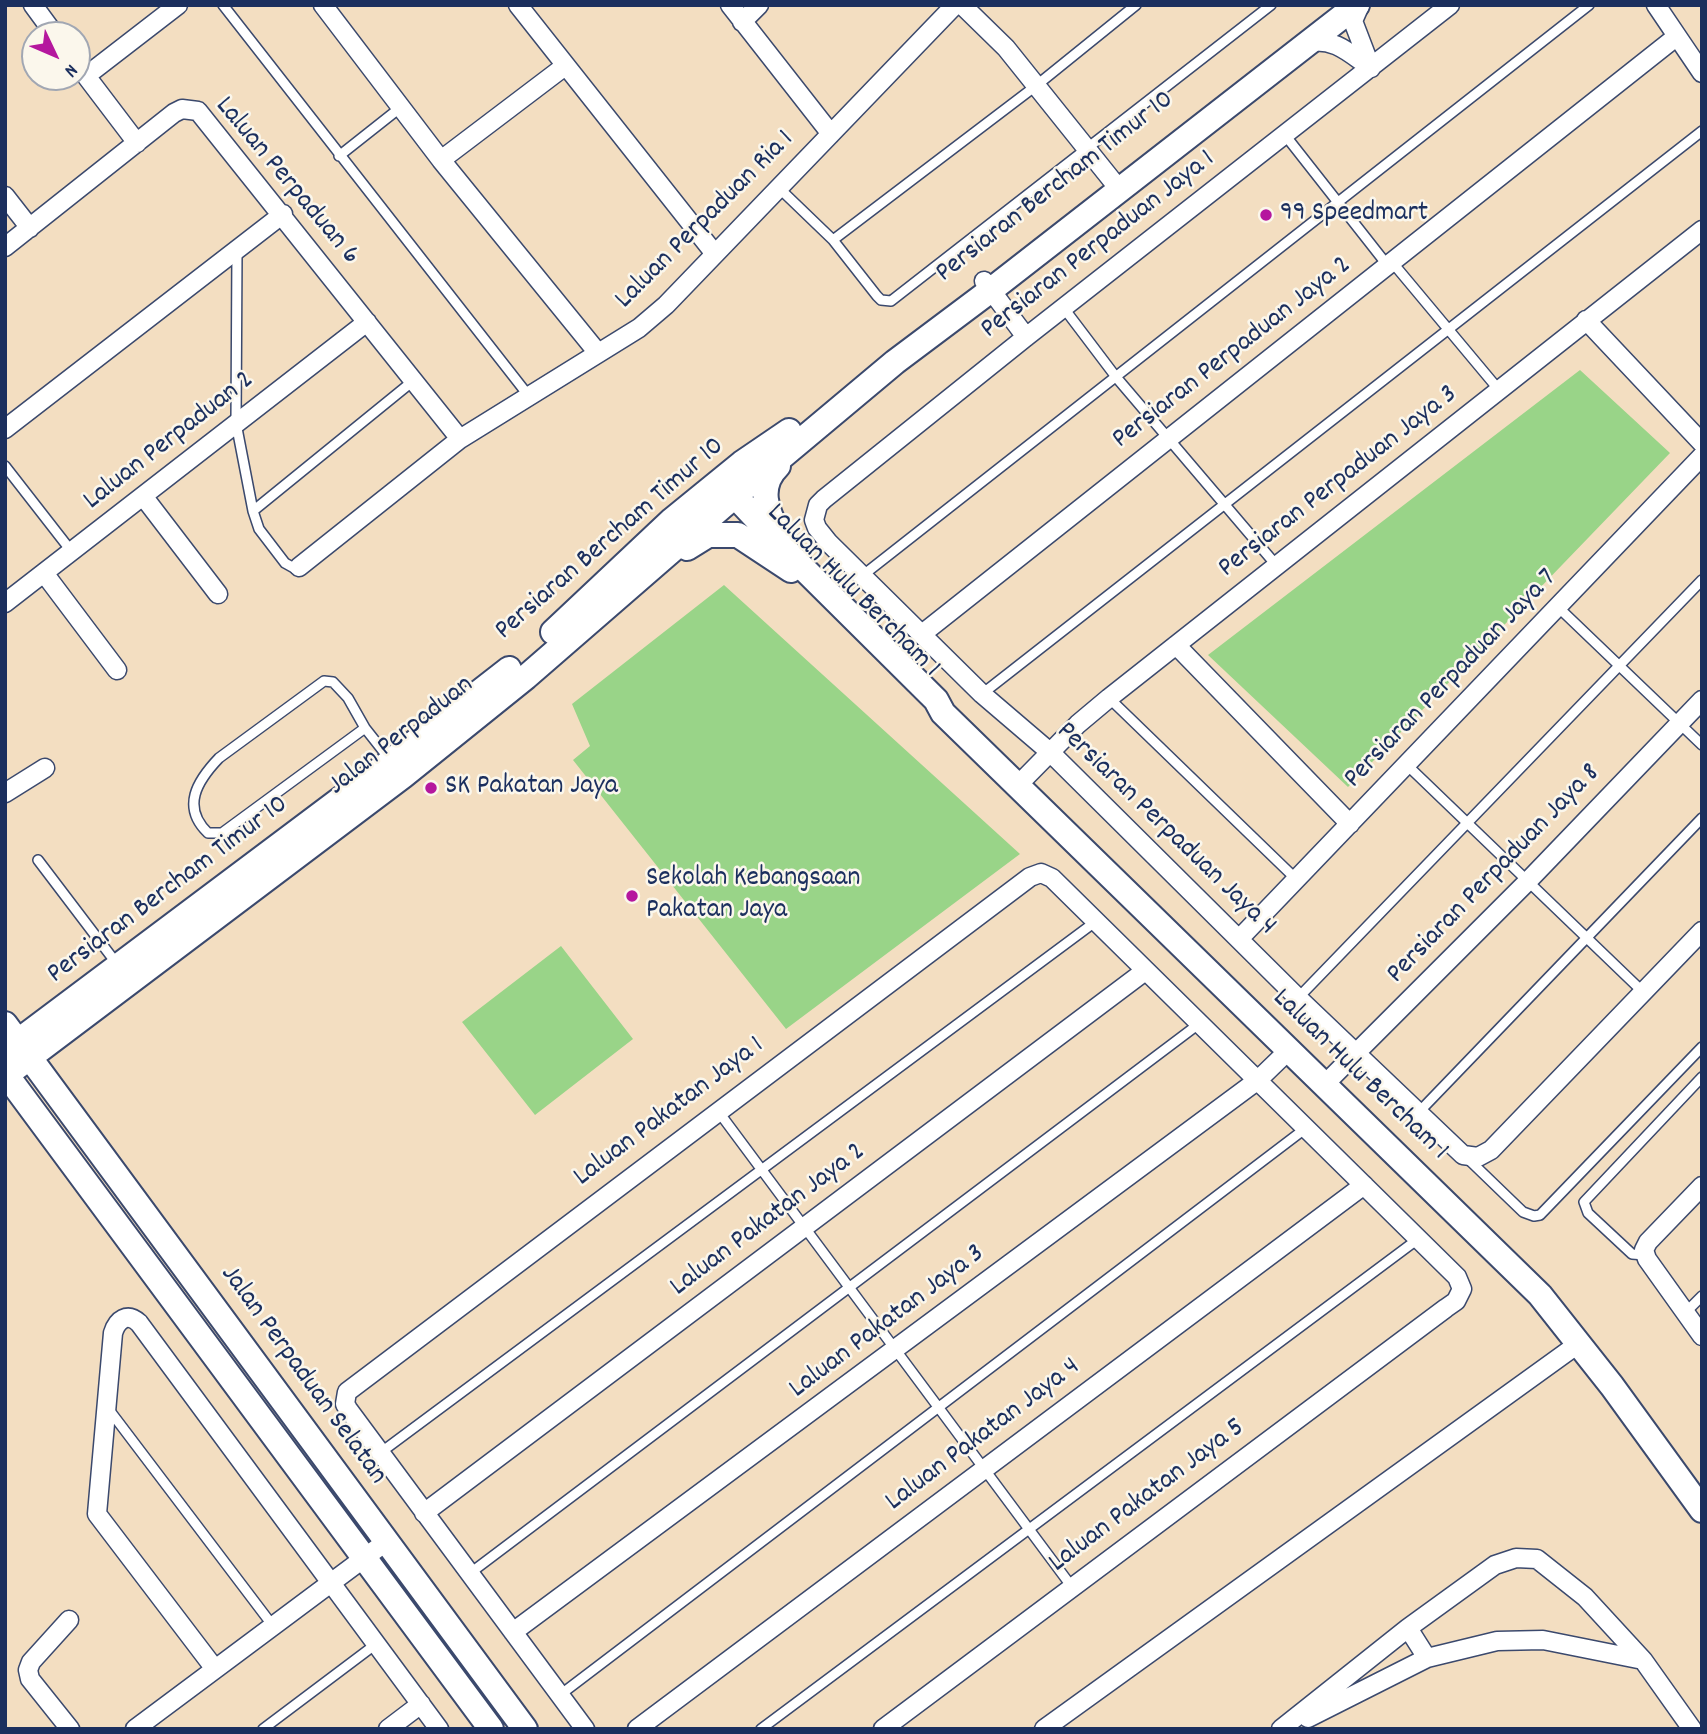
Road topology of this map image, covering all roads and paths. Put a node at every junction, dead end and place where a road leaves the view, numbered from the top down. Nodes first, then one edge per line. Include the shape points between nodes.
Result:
1 (33, 5) edge
2 (178, 5) edge
3 (223, 5) edge
4 (323, 5) edge
5 (518, 5) edge
6 (730, 5) edge
7 (759, 5) edge
8 (955, 5) edge
9 (962, 5) edge
10 (1136, 5) edge
11 (1270, 5) edge
12 (1340, 5) edge
13 (1358, 5) edge
14 (1450, 5) edge
15 (1589, 5) edge
16 (1656, 5) edge
17 (45, 21) edge
18 (743, 22) junction
19 (1676, 37) junction
20 (1309, 42) junction
21 (91, 63) edge
22 (565, 66) junction
23 (1371, 68) junction
24 (1702, 73) edge
25 (91, 83) edge
26 (1037, 85) junction
27 (401, 107) junction
28 (1702, 131) edge
29 (831, 134) junction
30 (1285, 135) junction
31 (137, 143) junction
32 (1087, 148) junction
33 (339, 156) junction
34 (441, 160) junction
35 (1116, 185) junction
36 (779, 188) junction
37 (5, 196) edge
38 (1339, 203) junction
39 (283, 215) junction
40 (30, 228) junction
41 (1702, 230) edge
42 (833, 240) junction
43 (5, 247) edge
44 (237, 249) junction
45 (715, 254) junction
46 (1390, 264) junction
47 (987, 286) junction
48 (1063, 307) junction
49 (1586, 320) junction
50 (367, 322) junction
51 (1449, 331) junction
52 (1026, 337) junction
53 (598, 353) junction
54 (1116, 377) junction
55 (413, 381) junction
56 (1499, 390) junction
57 (528, 395) junction
58 (834, 411) junction
59 (236, 423) junction
60 (5, 429) edge
61 (1170, 437) junction
62 (460, 439) junction
63 (1702, 443) edge
64 (772, 444) junction
65 (1702, 456) edge
66 (5, 466) edge
67 (143, 496) junction
68 (727, 499) junction
69 (1225, 502) junction
70 (253, 512) junction
71 (829, 543) joint
72 (72, 552) junction
73 (1277, 566) junction
74 (299, 567) joint
75 (795, 567) junction
76 (44, 573) junction
77 (862, 576) junction
78 (1702, 580) edge
79 (218, 594) dead end
80 (607, 597) junction
81 (5, 603) edge
82 (1558, 607) junction
83 (922, 634) junction
84 (1176, 645) junction
85 (1619, 666) junction
86 (117, 670) dead end
87 (982, 694) junction
88 (1109, 698) junction
89 (1702, 700) edge
90 (1679, 723) junction
91 (365, 728) junction
92 (1702, 745) edge
93 (1051, 753) junction
94 (1407, 765) junction
95 (46, 768) dead end
96 (397, 769) junction
97 (1018, 785) junction
98 (5, 793) edge
99 (1702, 818) edge
100 (1467, 823) junction
101 (1350, 824) junction
102 (38, 860) dead end
103 (1297, 880) junction
104 (1528, 881) junction
105 (251, 888) junction
106 (208, 898) junction
107 (1095, 922) junction
108 (1702, 931) edge
109 (1240, 938) junction
110 (1586, 938) junction
111 (118, 966) junction
112 (1145, 971) junction
113 (1643, 992) junction
114 (1298, 998) junction
115 (1200, 1023) junction
116 (1702, 1047) edge
117 (1289, 1050) junction
118 (1356, 1053) junction
119 (11, 1057) edge
120 (1702, 1077) edge
121 (1258, 1080) junction
122 (1324, 1085) junction
123 (717, 1111) junction
124 (1418, 1113) junction
125 (1306, 1128) junction
126 (1463, 1155) junction
127 (761, 1169) junction
128 (1364, 1185) junction
129 (1702, 1186) edge
130 (805, 1227) junction
131 (1418, 1239) junction
132 (1645, 1255) junction
133 (850, 1288) junction
134 (1702, 1296) edge
135 (1685, 1313) junction
136 (1702, 1336) edge
137 (1578, 1344) junction
138 (896, 1350) junction
139 (106, 1406) junction
140 (939, 1407) junction
141 (379, 1453) junction
142 (985, 1468) junction
143 (1702, 1510) edge
144 (424, 1513) junction
145 (1029, 1529) junction
146 (387, 1541) junction
147 (365, 1558) junction
148 (469, 1574) junction
149 (331, 1584) junction
150 (1072, 1587) junction
151 (69, 1620) dead end
152 (273, 1626) junction
153 (1408, 1628) junction
154 (513, 1632) junction
155 (376, 1644) junction
156 (1427, 1658) junction
157 (1643, 1660) junction
158 (215, 1669) junction
159 (560, 1695) junction
160 (421, 1704) junction
161 (70, 1729) edge
162 (135, 1729) edge
163 (263, 1729) edge
164 (387, 1729) edge
165 (439, 1729) edge
166 (491, 1729) edge
167 (525, 1729) edge
168 (585, 1729) edge
169 (636, 1729) edge
170 (761, 1729) edge
171 (883, 1729) edge
172 (1044, 1729) edge
173 (1281, 1729) edge
174 (1287, 1729) edge
175 (1692, 1729) edge

1 - 17 street
2 - 21 street
3 - 33 lane
4 - 27 street
5 - 22 street
6 - 18 street
7 - 18 street
8 - 29 street, Laluan Perpaduan Ria 1
9 - 26 street
10 - 26 lane
11 - 32 lane
12 - 35 street, Persiaran Bercham Timur 10
13 - 20 street, Persiaran Bercham Timur 10
13 - 23 street via 1353,21
14 - 23 street, Persiaran Perpaduan Jaya 1
15 - 38 lane
16 - 19 street
18 - 29 street
19 - 24 street
19 - 46 street, Persiaran Perpaduan Jaya 2
20 - 23 street via 1333,43
20 - 35 street, Persiaran Bercham Timur 10
22 - 34 street
22 - 45 street
23 - 30 street, Persiaran Perpaduan Jaya 1
25 - 31 street
26 - 32 street
26 - 42 lane
27 - 33 lane
27 - 34 street
28 - 51 lane
29 - 36 street, Laluan Perpaduan Ria 1
30 - 38 lane
30 - 48 street, Persiaran Perpaduan Jaya 1
31 - 39 street, Laluan Perpaduan 6 via 174,113 190,108 198,111
31 - 40 street, Laluan Perpaduan 6
32 - 35 street
32 - 42 lane via 891,301 877,296
33 - 57 lane
34 - 53 street
35 - 47 street, Persiaran Bercham Timur 10
36 - 42 lane
36 - 45 street, Laluan Perpaduan Ria 1
37 - 40 street
38 - 46 lane
38 - 54 lane
39 - 44 street
39 - 50 street, Laluan Perpaduan 6
40 - 43 street, Laluan Perpaduan 6
41 - 49 street, Persiaran Perpaduan Jaya 3
44 - 59 lane
44 - 60 street
45 - 53 street, Laluan Perpaduan Ria 1 via 639,328
46 - 51 lane
46 - 61 street, Persiaran Perpaduan Jaya 2
47 - 52 street
47 - 58 street, Persiaran Bercham Timur 10
47 - 64 street, Persiaran Bercham Timur 10
48 - 52 street, Persiaran Perpaduan Jaya 1
48 - 54 lane
49 - 56 street, Persiaran Perpaduan Jaya 3
49 - 63 street
50 - 55 street, Laluan Perpaduan 6
50 - 59 street, Laluan Perpaduan 2
51 - 56 lane
51 - 69 lane
52 - 71 street, Persiaran Perpaduan Jaya 1 via 818,505 817,528
53 - 57 street, Laluan Perpaduan Ria 1
54 - 61 lane
54 - 77 lane
55 - 62 street, Laluan Perpaduan 6
55 - 70 lane
56 - 73 street, Persiaran Perpaduan Jaya 3
57 - 62 street, Laluan Perpaduan Ria 1
58 - 68 street, Persiaran Bercham Timur 10
58 - 75 street via 773,471 766,487 768,515
59 - 67 street, Laluan Perpaduan 2
59 - 70 lane
61 - 69 lane
61 - 83 street, Persiaran Perpaduan Jaya 2
62 - 74 street, Laluan Perpaduan Ria 1
64 - 68 street via 731,483
64 - 80 street, Persiaran Bercham Timur 10 via 672,520
65 - 82 street, Persiaran Perpaduan Jaya 7
66 - 72 lane
67 - 72 street, Laluan Perpaduan 2
67 - 79 street
68 - 75 street, Laluan Hulu Bercham 1
68 - 80 street, Jalan Perpaduan
69 - 73 lane
69 - 87 lane
70 - 74 lane via 259,529 285,563
71 - 77 street, Persiaran Perpaduan Jaya 4
72 - 76 street, Laluan Perpaduan 2
73 - 84 street, Persiaran Perpaduan Jaya 3
75 - 80 street via 738,535 708,536
75 - 97 street, Laluan Hulu Bercham 1
76 - 81 street, Laluan Perpaduan 2
76 - 86 street
77 - 83 street, Persiaran Perpaduan Jaya 4
78 - 85 lane
80 - 96 street, Jalan Perpaduan via 526,677
82 - 85 lane
82 - 94 street, Persiaran Perpaduan Jaya 7
83 - 87 street, Persiaran Perpaduan Jaya 4
84 - 88 street, Persiaran Perpaduan Jaya 3
84 - 101 street
85 - 90 lane
85 - 100 lane
87 - 93 street, Persiaran Perpaduan Jaya 4
88 - 93 street, Persiaran Perpaduan Jaya 3
88 - 103 lane
89 - 90 street, Persiaran Perpaduan Jaya 8
90 - 92 lane
90 - 104 street, Persiaran Perpaduan Jaya 8
91 - 91 lane via 338,686 328,680 317,684 204,773 196,790 197,821 208,833 222,833
91 - 96 lane
93 - 97 street, Persiaran Perpaduan Jaya 3
93 - 109 street, Persiaran Perpaduan Jaya 4
94 - 100 lane
94 - 101 street, Persiaran Perpaduan Jaya 7
95 - 98 street
96 - 105 street, Jalan Perpaduan
96 - 106 street, Persiaran Bercham Timur 10
97 - 117 street, Laluan Hulu Bercham 1
99 - 110 lane
100 - 104 lane
100 - 114 lane
101 - 103 street, Persiaran Perpaduan Jaya 7
102 - 111 lane
103 - 109 street, Persiaran Perpaduan Jaya 7
104 - 110 lane
104 - 118 street, Persiaran Perpaduan Jaya 8
105 - 106 street via 235,884 216,898
105 - 119 street, Jalan Perpaduan
106 - 111 street, Persiaran Bercham Timur 10
107 - 112 street
107 - 123 street, Laluan Pakatan Jaya 1 via 1052,878 1041,873 1030,877
107 - 127 lane
108 - 113 street
109 - 114 street, Persiaran Perpaduan Jaya 4
110 - 113 lane
110 - 124 lane
111 - 119 street, Persiaran Bercham Timur 10
112 - 115 street
112 - 130 street, Laluan Pakatan Jaya 2
113 - 126 street via 1485,1155
114 - 118 street, Persiaran Perpaduan Jaya 4
115 - 121 street
115 - 133 lane
116 - 126 lane, Persiaran Perpaduan Jaya 4 via 1545,1210 1534,1216 1523,1212
117 - 121 street, Laluan Pakatan Jaya 3
117 - 122 street, Laluan Hulu Bercham 1
118 - 122 street, Persiaran Perpaduan Jaya 8
118 - 124 street, Persiaran Perpaduan Jaya 4
119 - 146 street, Jalan Perpaduan Selatan
119 - 147 street, Jalan Perpaduan Selatan
120 - 132 lane via 1584,1202 1588,1213 1632,1254
121 - 125 street
121 - 138 street, Laluan Pakatan Jaya 3
122 - 137 street, Laluan Hulu Bercham 1 via 1541,1295
123 - 127 lane
123 - 141 street, Laluan Pakatan Jaya 1 via 351,1387 345,1398 348,1409
124 - 126 street, Persiaran Perpaduan Jaya 4
125 - 128 street
125 - 140 lane
127 - 130 lane
127 - 141 lane
128 - 131 street
128 - 142 street, Laluan Pakatan Jaya 4
129 - 132 street via 1646,1246
130 - 133 lane
130 - 144 street, Laluan Pakatan Jaya 2
131 - 145 lane
131 - 150 street, Laluan Pakatan Jaya 5 via 1460,1282 1460,1296
132 - 135 street
133 - 138 lane
133 - 148 lane
134 - 135 lane
135 - 136 street
137 - 143 street, Laluan Hulu Bercham 1
137 - 172 street
138 - 140 lane
138 - 154 street, Laluan Pakatan Jaya 3
139 - 149 street via 113,1333 118,1321 129,1317 139,1323
139 - 152 lane
139 - 158 street via 98,1518
140 - 142 lane
140 - 159 lane
141 - 144 street
142 - 145 lane
142 - 169 street, Laluan Pakatan Jaya 4
144 - 148 street
145 - 150 lane
145 - 170 lane
146 - 147 street
146 - 167 street, Jalan Perpaduan Selatan
147 - 149 street
147 - 166 street, Jalan Perpaduan Selatan
148 - 154 street
149 - 152 street
149 - 155 street
150 - 171 street, Laluan Pakatan Jaya 5
151 - 161 street via 28,1670
152 - 158 street
153 - 156 street
153 - 157 street via 1495,1565 1516,1558 1537,1559 1585,1597
153 - 173 street
154 - 159 street
155 - 160 street
155 - 163 lane
156 - 157 street via 1497,1641 1543,1640
156 - 174 street
157 - 175 street
158 - 162 street
159 - 168 street
160 - 164 street
160 - 165 street

